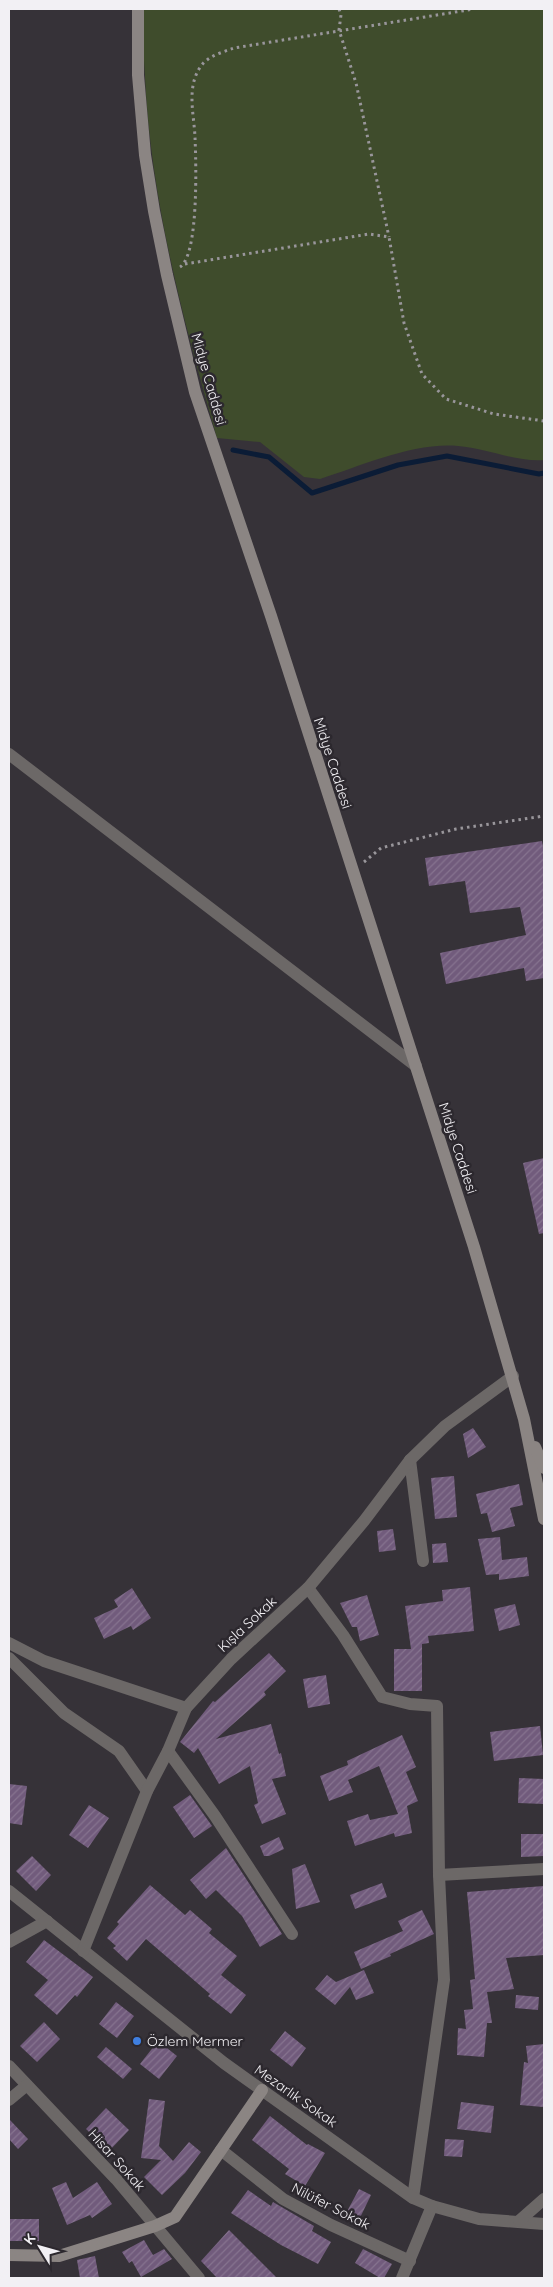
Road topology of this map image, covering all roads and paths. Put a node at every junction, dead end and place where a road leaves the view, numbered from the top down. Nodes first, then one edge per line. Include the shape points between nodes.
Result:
1 (138, 9) edge
2 (339, 9) edge
3 (474, 9) edge
4 (339, 30) junction
5 (389, 238) junction
6 (185, 264) junction
7 (166, 275) junction
8 (544, 421) edge
9 (9, 754) edge
10 (544, 816) edge
11 (352, 873) junction
12 (416, 1066) junction
13 (512, 1376) junction
14 (524, 1419) junction
15 (410, 1460) junction
16 (544, 1468) edge
17 (544, 1519) edge
18 (423, 1561) dead end
19 (308, 1588) junction
20 (9, 1643) edge
21 (9, 1658) edge
22 (186, 1708) junction
23 (168, 1751) junction
24 (146, 1791) junction
25 (544, 1869) edge
26 (439, 1875) junction
27 (9, 1891) edge
28 (47, 1922) junction
29 (292, 1934) dead end
30 (9, 1942) edge
31 (83, 1951) junction
32 (9, 2066) edge
33 (27, 2085) junction
34 (262, 2090) junction
35 (9, 2100) edge
36 (221, 2150) junction
37 (413, 2198) junction
38 (544, 2199) edge
39 (432, 2206) junction
40 (519, 2221) junction
41 (544, 2224) edge
42 (155, 2226) junction
43 (9, 2255) edge
44 (410, 2261) junction
45 (199, 2278) edge
46 (402, 2278) edge

1 - 7 main road, Midye Caddesi via 138,75 145,155
2 - 4 path
3 - 4 path
4 - 5 path via 356,83
4 - 6 path via 234,48 202,65 192,95 197,180 191,245
5 - 6 path via 369,234
5 - 8 path via 404,323 422,374 446,400 494,414
6 - 7 path
7 - 11 main road, Midye Caddesi via 203,417 271,616
9 - 12 street
10 - 11 path via 456,829 381,848
11 - 12 main road, Midye Caddesi
12 - 13 main road, Midye Caddesi
13 - 14 main road, Midye Caddesi
13 - 15 street, Kışla Sokak via 445,1426
14 - 16 main road
14 - 17 main road, Midye Caddesi
15 - 18 street
15 - 19 street, Kışla Sokak
19 - 22 street, Kışla Sokak via 231,1659
19 - 26 street via 343,1635 382,1697 437,1706
20 - 22 street via 44,1661
21 - 24 street via 64,1713 119,1751
22 - 23 street, Kışla Sokak
23 - 24 street, Kışla Sokak
23 - 29 street
24 - 31 street, Kışla Sokak
25 - 26 street
26 - 37 street via 444,1980
27 - 28 street, Mezarlık Sokak
28 - 30 street
28 - 31 street, Mezarlık Sokak
31 - 34 street, Mezarlık Sokak
32 - 33 street, Hisar Sokak
33 - 35 street
33 - 42 street, Hisar Sokak via 116,2179
34 - 36 main road
34 - 37 street, Mezarlık Sokak
36 - 42 main road via 175,2216
36 - 44 street, Nilüfer Sokak via 283,2199
37 - 39 street, Mezarlık Sokak
38 - 40 street
39 - 40 street, Mezarlık Sokak via 479,2219
39 - 44 street
40 - 41 street, Mezarlık Sokak
42 - 43 main road via 59,2256
42 - 45 street, Hisar Sokak
44 - 46 street

